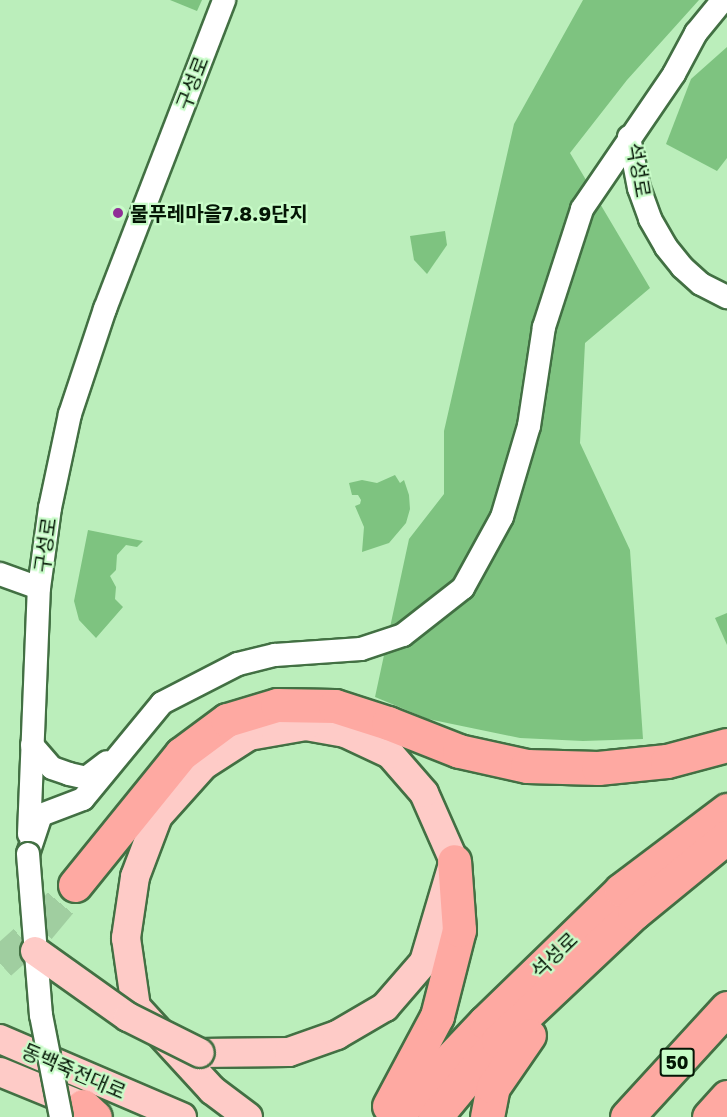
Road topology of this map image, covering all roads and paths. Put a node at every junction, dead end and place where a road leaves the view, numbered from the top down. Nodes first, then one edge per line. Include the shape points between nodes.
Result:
1 (224, 0) edge
2 (723, 0) edge
3 (629, 137) junction
4 (727, 297) edge
5 (0, 574) edge
6 (39, 588) junction
7 (32, 745) junction
8 (727, 745) edge
9 (118, 754) junction
10 (727, 810) edge
11 (727, 837) edge
12 (28, 854) junction
13 (454, 861) junction
14 (727, 863) edge
15 (75, 885) tunnel mouth
16 (35, 951) junction
17 (727, 1008) edge
18 (0, 1039) edge
19 (0, 1072) edge
20 (727, 1097) edge
21 (87, 1114) edge
22 (182, 1117) edge
23 (248, 1117) edge
24 (382, 1117) edge
25 (395, 1117) edge
26 (435, 1117) edge
27 (487, 1117) edge
28 (627, 1117) edge
29 (709, 1117) edge

1 - 6 street, 구성로 via 85,364 59,465
2 - 3 street, 석성로 via 696,33 674,74
3 - 4 street, 석성로 via 639,188 666,247 701,284
3 - 9 street via 582,209 544,327 528,426 502,517 463,588 403,635 361,649 275,655 238,664 162,703
5 - 6 street
6 - 7 street, 구성로
7 - 9 street via 52,768 86,778
7 - 12 street, 구성로
8 - 15 highway via 667,761 598,768 526,766 459,752 335,706 277,705 227,720 181,754
9 - 12 street via 83,799 41,815
10 - 25 highway, 석성로 via 621,890 485,1022
11 - 26 highway, 석성로 via 634,913 498,1041
12 - 16 street, 구성로, bridge
13 - 16 main road, bridge via 424,962 385,1007 337,1035 289,1052 200,1053 128,1017
13 - 23 main road via 424,793 390,754 345,733 306,726 249,736 204,765 158,816 135,877 126,938 136,1007 212,1090
13 - 24 highway via 459,930 437,1016
14 - 27 highway via 575,986 524,1039 493,1087
16 - 21 street, 구성로, bridge via 40,1015
17 - 28 highway, 50
18 - 22 main road, 동백죽전대로
19 - 21 main road, 동백죽전대로
20 - 29 highway

